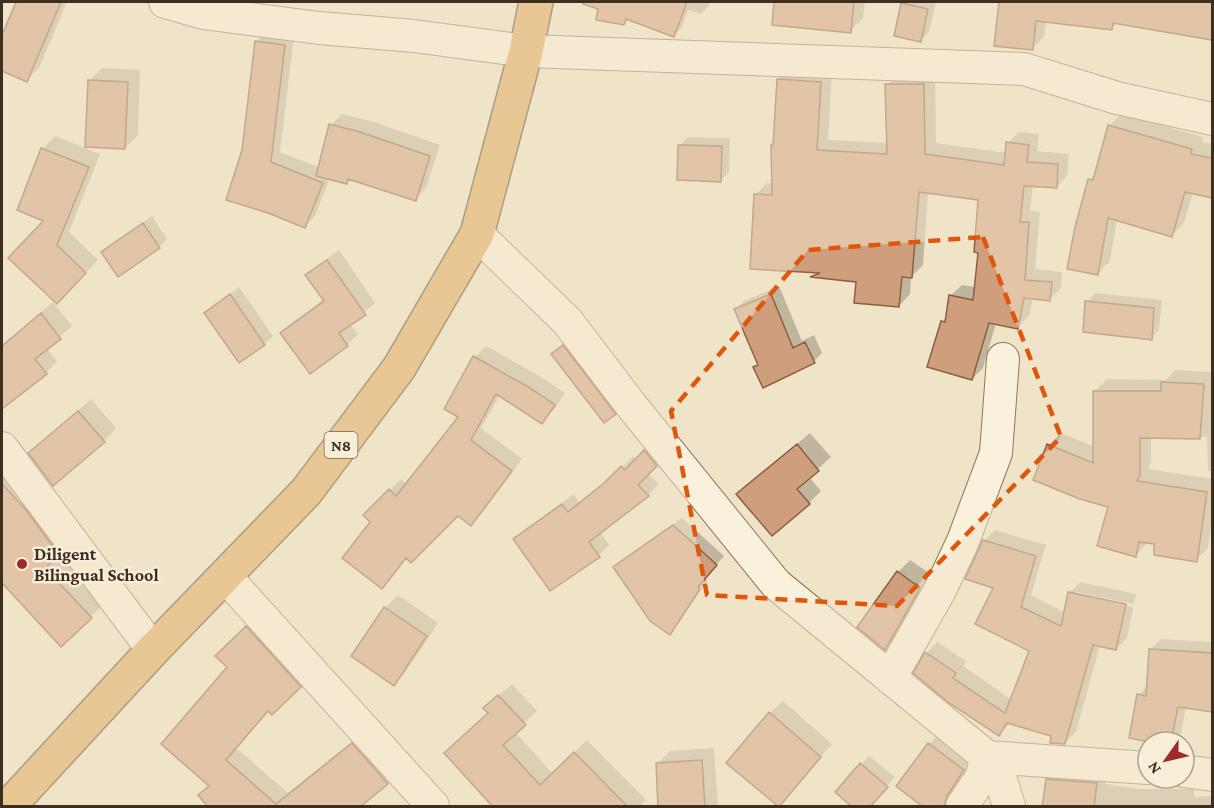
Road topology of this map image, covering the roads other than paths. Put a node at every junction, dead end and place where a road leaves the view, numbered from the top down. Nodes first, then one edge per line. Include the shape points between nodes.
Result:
1 (165, 2) edge
2 (536, 2) edge
3 (526, 51) junction
4 (1212, 119) edge
5 (477, 234) junction
6 (1003, 359) dead end
7 (2, 448) edge
8 (225, 576) junction
9 (153, 650) junction
10 (890, 678) junction
11 (987, 757) junction
12 (1136, 767) edge
13 (1196, 773) edge
14 (1212, 776) edge
15 (9, 807) edge
16 (433, 807) edge
17 (962, 807) edge
18 (1009, 807) edge

1 - 3 street via 203,13
2 - 3 highway, N8
3 - 4 street via 1024,69 1117,98
3 - 5 highway, N8
5 - 8 highway, N8 via 399,368 306,492
5 - 10 street via 567,321 777,584
6 - 10 street via 996,453 945,580
7 - 9 street
8 - 9 highway, N8
8 - 16 street
9 - 15 highway, N8
10 - 11 street
11 - 12 street
11 - 17 street via 981,778
11 - 18 street via 1001,780
13 - 14 street

